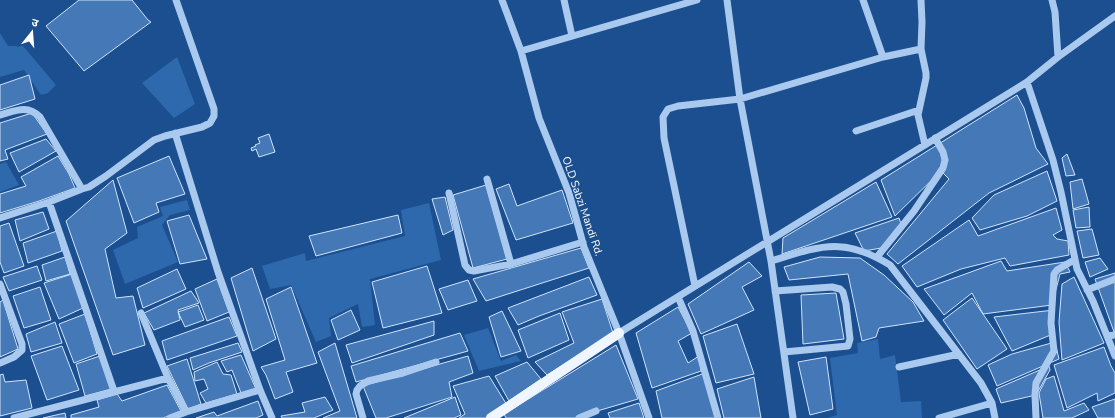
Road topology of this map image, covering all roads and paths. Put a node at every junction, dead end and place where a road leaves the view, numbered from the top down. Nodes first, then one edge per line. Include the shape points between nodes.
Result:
1 (176, 0) edge
2 (502, 0) edge
3 (564, 0) edge
4 (697, 0) edge
5 (727, 0) edge
6 (863, 0) edge
7 (921, 0) edge
8 (1052, 0) edge
9 (1115, 16) edge
10 (572, 36) junction
11 (921, 48) junction
12 (521, 51) junction
13 (883, 57) junction
14 (1058, 57) junction
15 (1027, 82) junction
16 (740, 99) junction
17 (919, 110) junction
18 (0, 115) edge
19 (856, 131) dead end
20 (175, 133) junction
21 (935, 138) junction
22 (925, 145) junction
23 (487, 179) dead end
24 (82, 189) junction
25 (449, 193) dead end
26 (49, 202) junction
27 (0, 218) edge
28 (583, 242) junction
29 (767, 242) junction
30 (877, 257) junction
31 (1074, 260) junction
32 (771, 261) junction
33 (511, 264) junction
34 (1115, 279) edge
35 (0, 284) edge
36 (695, 286) junction
37 (1087, 290) junction
38 (775, 291) junction
39 (678, 297) junction
40 (141, 313) dead end
41 (619, 333) junction
42 (1115, 335) edge
43 (1107, 336) junction
44 (784, 352) junction
45 (959, 354) junction
46 (1115, 356) edge
47 (436, 362) dead end
48 (0, 363) edge
49 (899, 367) dead end
50 (168, 378) junction
51 (260, 390) junction
52 (114, 391) junction
53 (992, 403) junction
54 (596, 411) dead end
55 (186, 412) junction
56 (496, 417) edge
57 (14, 418) edge
58 (170, 418) edge
59 (272, 418) edge
60 (363, 418) edge
61 (579, 418) edge
62 (649, 418) edge
63 (718, 418) edge
64 (793, 418) edge
65 (939, 418) edge
66 (995, 418) edge
67 (1036, 418) edge

1 - 20 street via 214,109 214,116 210,123 202,127
2 - 12 street, OLD Sabzi Mandi Rd.
3 - 10 street
4 - 10 street
5 - 16 street
6 - 13 street
7 - 11 street
8 - 14 street
9 - 14 street
10 - 12 street
11 - 13 street
11 - 17 street via 926,78
12 - 28 street, OLD Sabzi Mandi Rd. via 539,118 569,193
13 - 16 street
14 - 15 street
15 - 21 street
15 - 31 street via 1054,160
16 - 29 street
16 - 36 street via 678,106 668,109 663,117 664,138
17 - 19 street
17 - 22 street via 919,124
18 - 24 street via 27,109 40,117
20 - 24 street via 154,140 106,176
20 - 51 street via 218,272
21 - 22 street
21 - 30 street via 943,152 943,168 914,211
22 - 29 street
23 - 33 street
24 - 26 street
25 - 33 street via 465,265 469,270
26 - 27 street
26 - 52 street
28 - 33 street
28 - 41 street, OLD Sabzi Mandi Rd.
29 - 32 street
29 - 36 street
30 - 32 street via 847,247 831,246
30 - 45 street via 890,265
31 - 37 street
31 - 67 street via 1054,274 1051,323 1054,351 1036,383
32 - 38 street
34 - 37 street
35 - 48 street via 22,344 22,350 14,357
36 - 39 street
37 - 43 street
38 - 44 street
38 - 44 street via 832,287 843,292 846,304 850,339 848,346
39 - 41 street
39 - 63 street via 693,331
40 - 50 street
41 - 56 main road
41 - 62 street, OLD Sabzi Mandi Rd.
42 - 43 street
43 - 46 street
44 - 64 street
45 - 49 street
45 - 53 street via 981,383
47 - 60 street via 368,381 360,386 356,394
50 - 52 street
50 - 55 street
51 - 55 street
51 - 59 street
52 - 57 street
53 - 65 street
53 - 66 street
54 - 61 street
55 - 58 street

